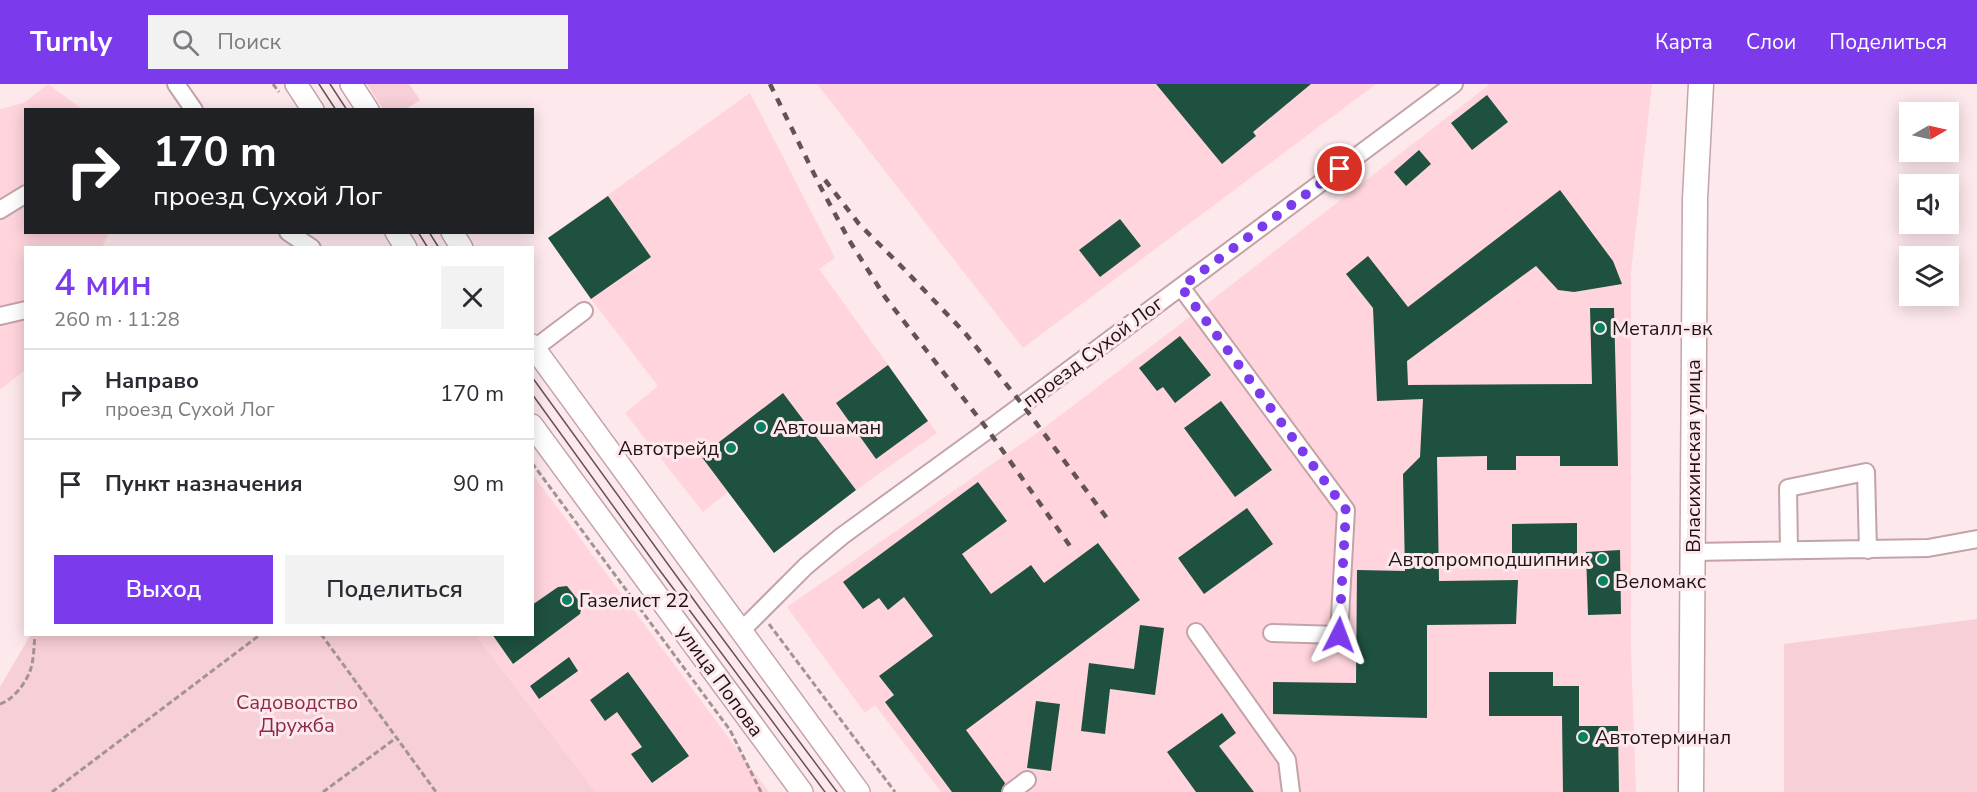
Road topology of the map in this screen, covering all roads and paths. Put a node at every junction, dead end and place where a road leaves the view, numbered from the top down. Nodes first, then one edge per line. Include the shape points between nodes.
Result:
1 (176, 84) edge
2 (296, 84) edge
3 (351, 84) edge
4 (1454, 84) edge
5 (1701, 84) edge
6 (193, 108) edge
7 (312, 108) edge
8 (367, 108) edge
9 (24, 195) edge
10 (0, 210) edge
11 (291, 234) edge
12 (309, 246) edge
13 (1181, 287) junction
14 (24, 310) edge
15 (584, 311) dead end
16 (0, 316) edge
17 (534, 346) edge
18 (534, 427) edge
19 (534, 466) edge
20 (1977, 539) edge
21 (1789, 549) junction
22 (1868, 550) junction
23 (1693, 552) junction
24 (760, 612) junction
25 (741, 631) junction
26 (1196, 632) dead end
27 (1272, 633) dead end
28 (35, 636) edge
29 (258, 636) edge
30 (322, 636) edge
31 (0, 704) edge
32 (396, 738) junction
33 (1027, 780) dead end
34 (52, 792) edge
35 (323, 792) edge
36 (436, 792) edge
37 (761, 792) edge
38 (802, 792) edge
39 (859, 792) edge
40 (895, 792) edge
41 (1011, 792) edge
42 (1292, 792) edge
43 (1691, 792) edge

1 - 6 street
2 - 7 main road
3 - 8 main road
4 - 13 street, проезд Сухой Лог
5 - 23 highway, Власихинская улица via 1695,200
9 - 10 street
11 - 12 street
13 - 24 street, проезд Сухой Лог via 842,536
13 - 27 street via 1346,510 1339,635
14 - 16 street
15 - 17 street
17 - 25 main road
18 - 38 main road, улица Попова
19 - 37 path via 730,730
20 - 22 street via 1928,548
21 - 22 street
21 - 22 street via 1788,488 1866,472
21 - 23 street
23 - 43 highway, Власихинская улица
24 - 25 street, проезд Сухой Лог
24 - 40 path
25 - 39 main road
26 - 42 street via 1287,760
28 - 31 path via 31,669 8,702
29 - 34 path
30 - 32 path
32 - 35 path
32 - 36 path
33 - 41 street

